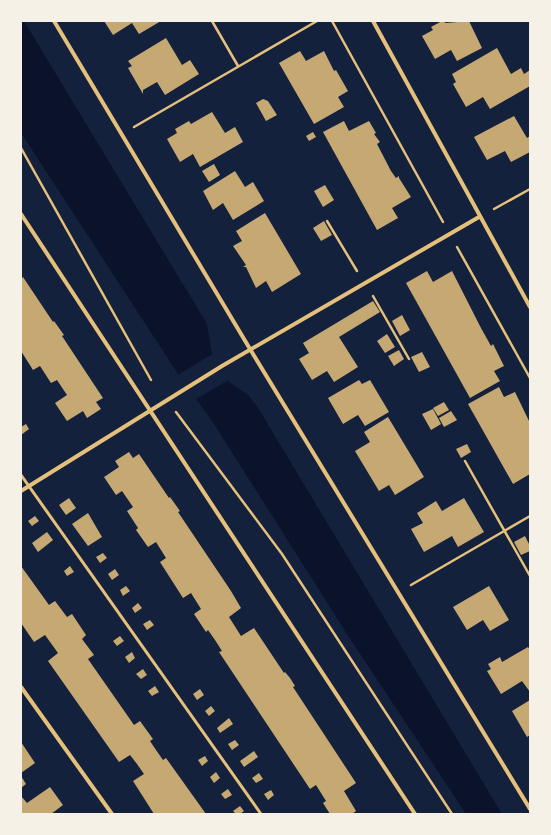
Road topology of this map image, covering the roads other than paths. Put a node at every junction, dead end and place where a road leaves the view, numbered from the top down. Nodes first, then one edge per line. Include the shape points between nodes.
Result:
1 (54, 21) edge
2 (373, 21) edge
3 (21, 214) edge
4 (479, 217) junction
5 (530, 307) edge
6 (250, 349) junction
7 (149, 411) junction
8 (21, 475) edge
9 (29, 486) junction
10 (21, 491) edge
11 (21, 687) edge
12 (530, 809) edge
13 (112, 814) edge
14 (261, 814) edge
15 (415, 814) edge

1 - 6 street
2 - 4 street
3 - 7 street
4 - 5 street
4 - 6 street
6 - 7 street
6 - 12 street
7 - 9 street
7 - 15 street
8 - 9 lane
9 - 10 street
9 - 14 lane
11 - 13 street

